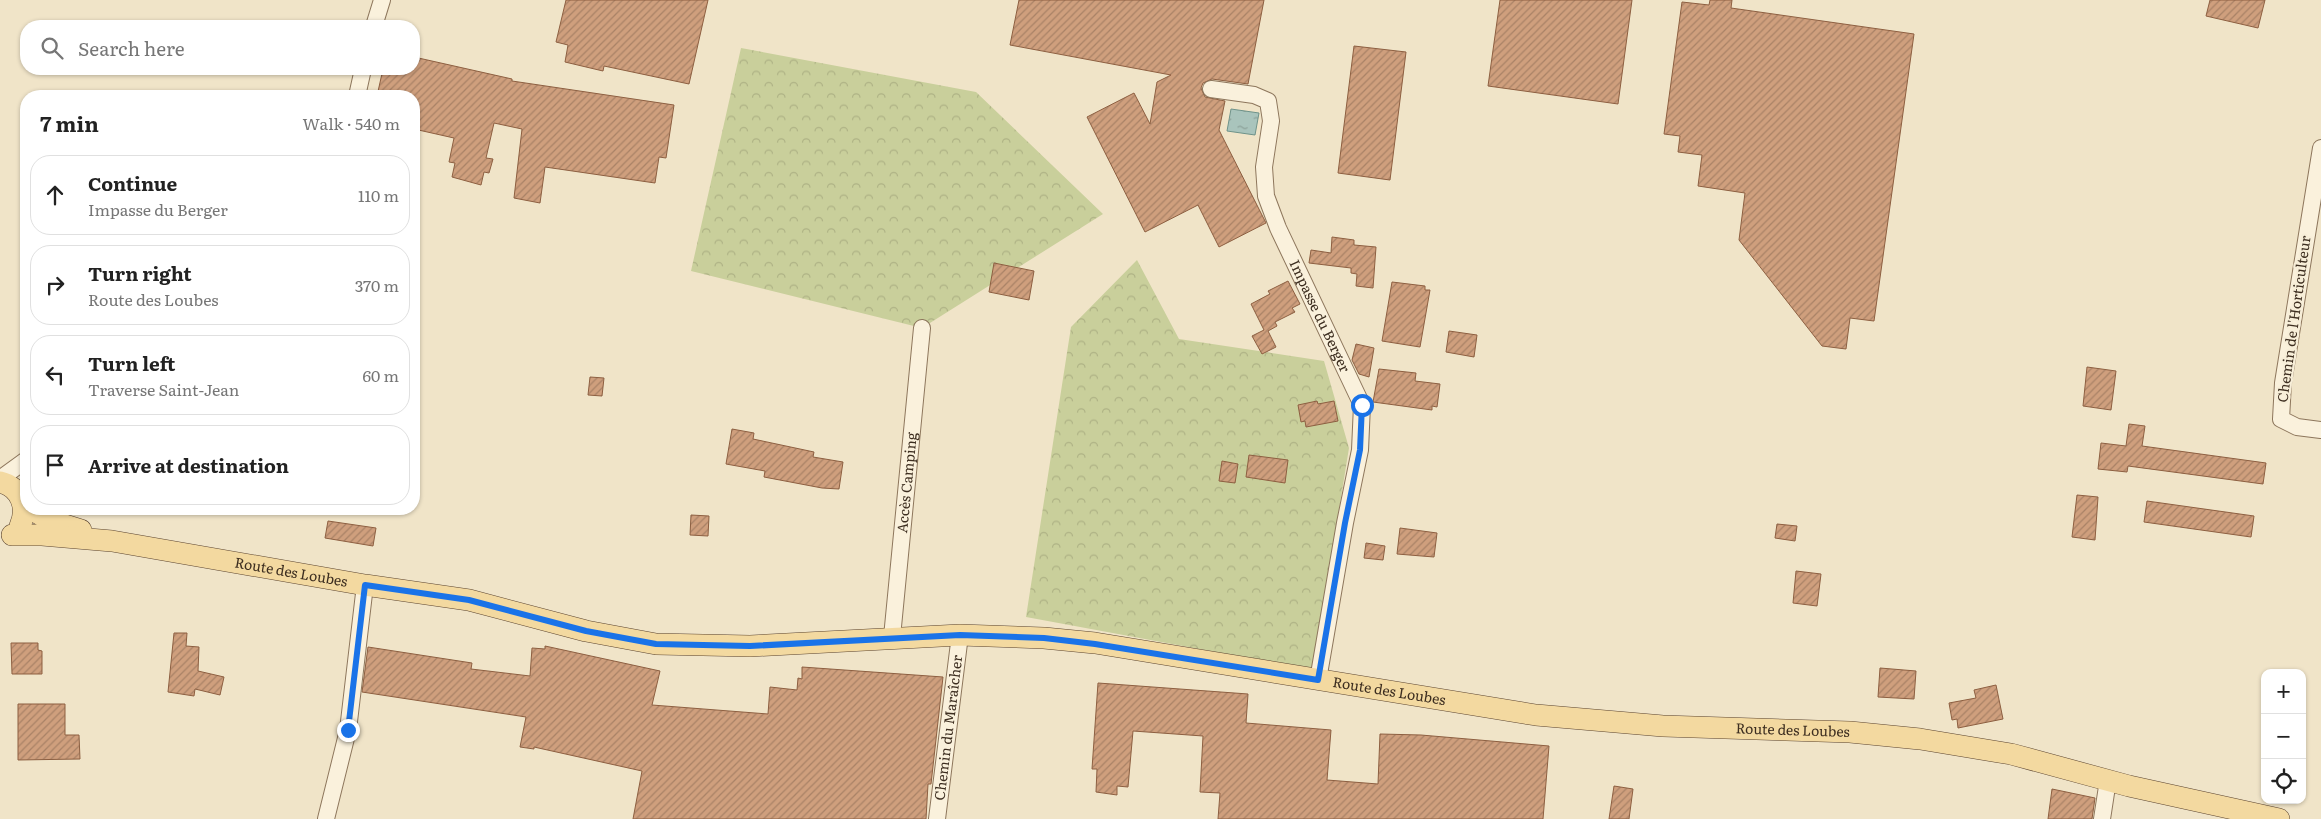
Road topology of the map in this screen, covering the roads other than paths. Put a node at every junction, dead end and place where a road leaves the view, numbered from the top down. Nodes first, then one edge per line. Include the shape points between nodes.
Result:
1 (382, 0) edge
2 (376, 20) edge
3 (362, 75) edge
4 (1211, 89) dead end
5 (358, 90) edge
6 (2321, 148) edge
7 (922, 328) dead end
8 (2321, 430) edge
9 (20, 480) edge
10 (16, 494) edge
11 (23, 515) edge
12 (42, 515) edge
13 (6, 538) edge
14 (112, 541) junction
15 (365, 585) junction
16 (960, 635) junction
17 (892, 637) junction
18 (1318, 680) junction
19 (2108, 780) junction
20 (326, 819) edge
21 (937, 819) edge
22 (2102, 819) edge
23 (2279, 819) edge

1 - 2 street
3 - 5 street
4 - 18 street, Impasse du Berger via 1254,95 1268,101 1271,120 1264,167 1266,196 1362,405 1360,450
6 - 8 street, Chemin de l'Horticulteur via 2280,419
7 - 17 street, Accès Camping
9 - 10 street
11 - 13 main road via 19,528
12 - 14 main road, Route des Loubes via 48,520
13 - 14 main road, Route des Loubes via 42,535
14 - 15 main road, Route des Loubes
15 - 17 main road, Route des Loubes via 469,600 586,631 656,644 750,646
15 - 20 street via 348,730
16 - 17 main road, Route des Loubes
16 - 18 main road, Route des Loubes via 1044,638 1095,644
16 - 21 street, Chemin du Maraîcher
18 - 19 main road, Route des Loubes via 1536,715 1663,726 1850,732 1920,739 2011,754
19 - 22 street
19 - 23 main road, Route des Loubes

